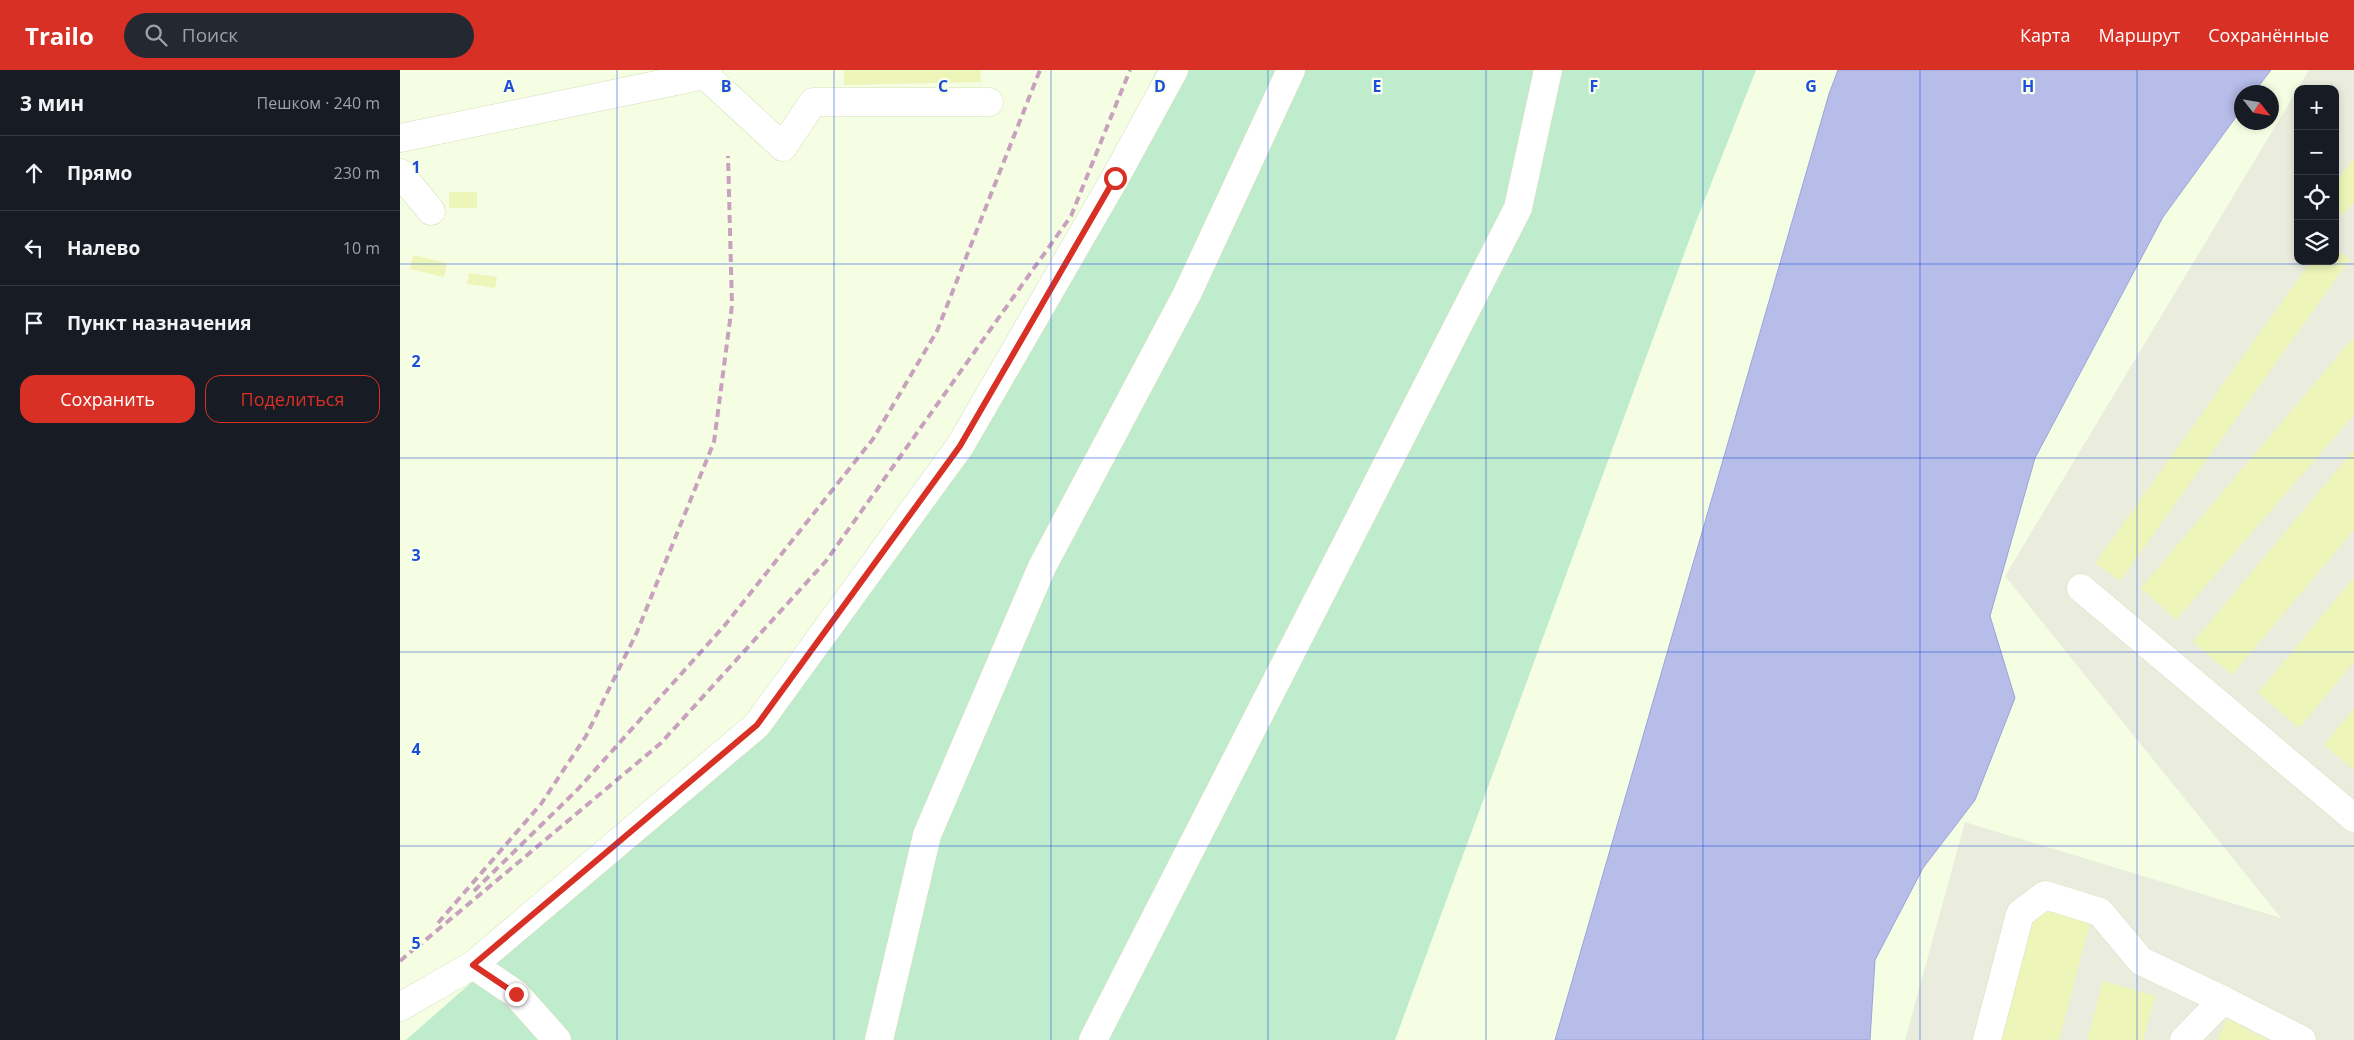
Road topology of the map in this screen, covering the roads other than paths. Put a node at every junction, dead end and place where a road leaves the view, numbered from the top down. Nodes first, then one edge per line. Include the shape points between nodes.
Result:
1 (1174, 70) edge
2 (1291, 70) edge
3 (1548, 70) edge
4 (706, 72) edge
5 (989, 102) dead end
6 (400, 138) edge
7 (400, 173) edge
8 (432, 211) dead end
9 (2081, 588) dead end
10 (2354, 818) edge
11 (473, 965) junction
12 (2223, 1000) junction
13 (400, 1007) edge
14 (557, 1040) edge
15 (879, 1040) edge
16 (1093, 1040) edge
17 (1987, 1040) edge
18 (2184, 1040) edge
19 (2302, 1040) edge

1 - 11 street via 960,446 757,725
2 - 15 street via 1187,294 1042,567 927,835
3 - 16 street via 1518,208
4 - 5 street via 784,146 813,102
4 - 6 street
7 - 8 street
9 - 10 street
11 - 13 street
11 - 14 street via 516,994
12 - 17 street via 2141,962 2100,912 2045,895 2020,914
12 - 18 street
12 - 19 street

